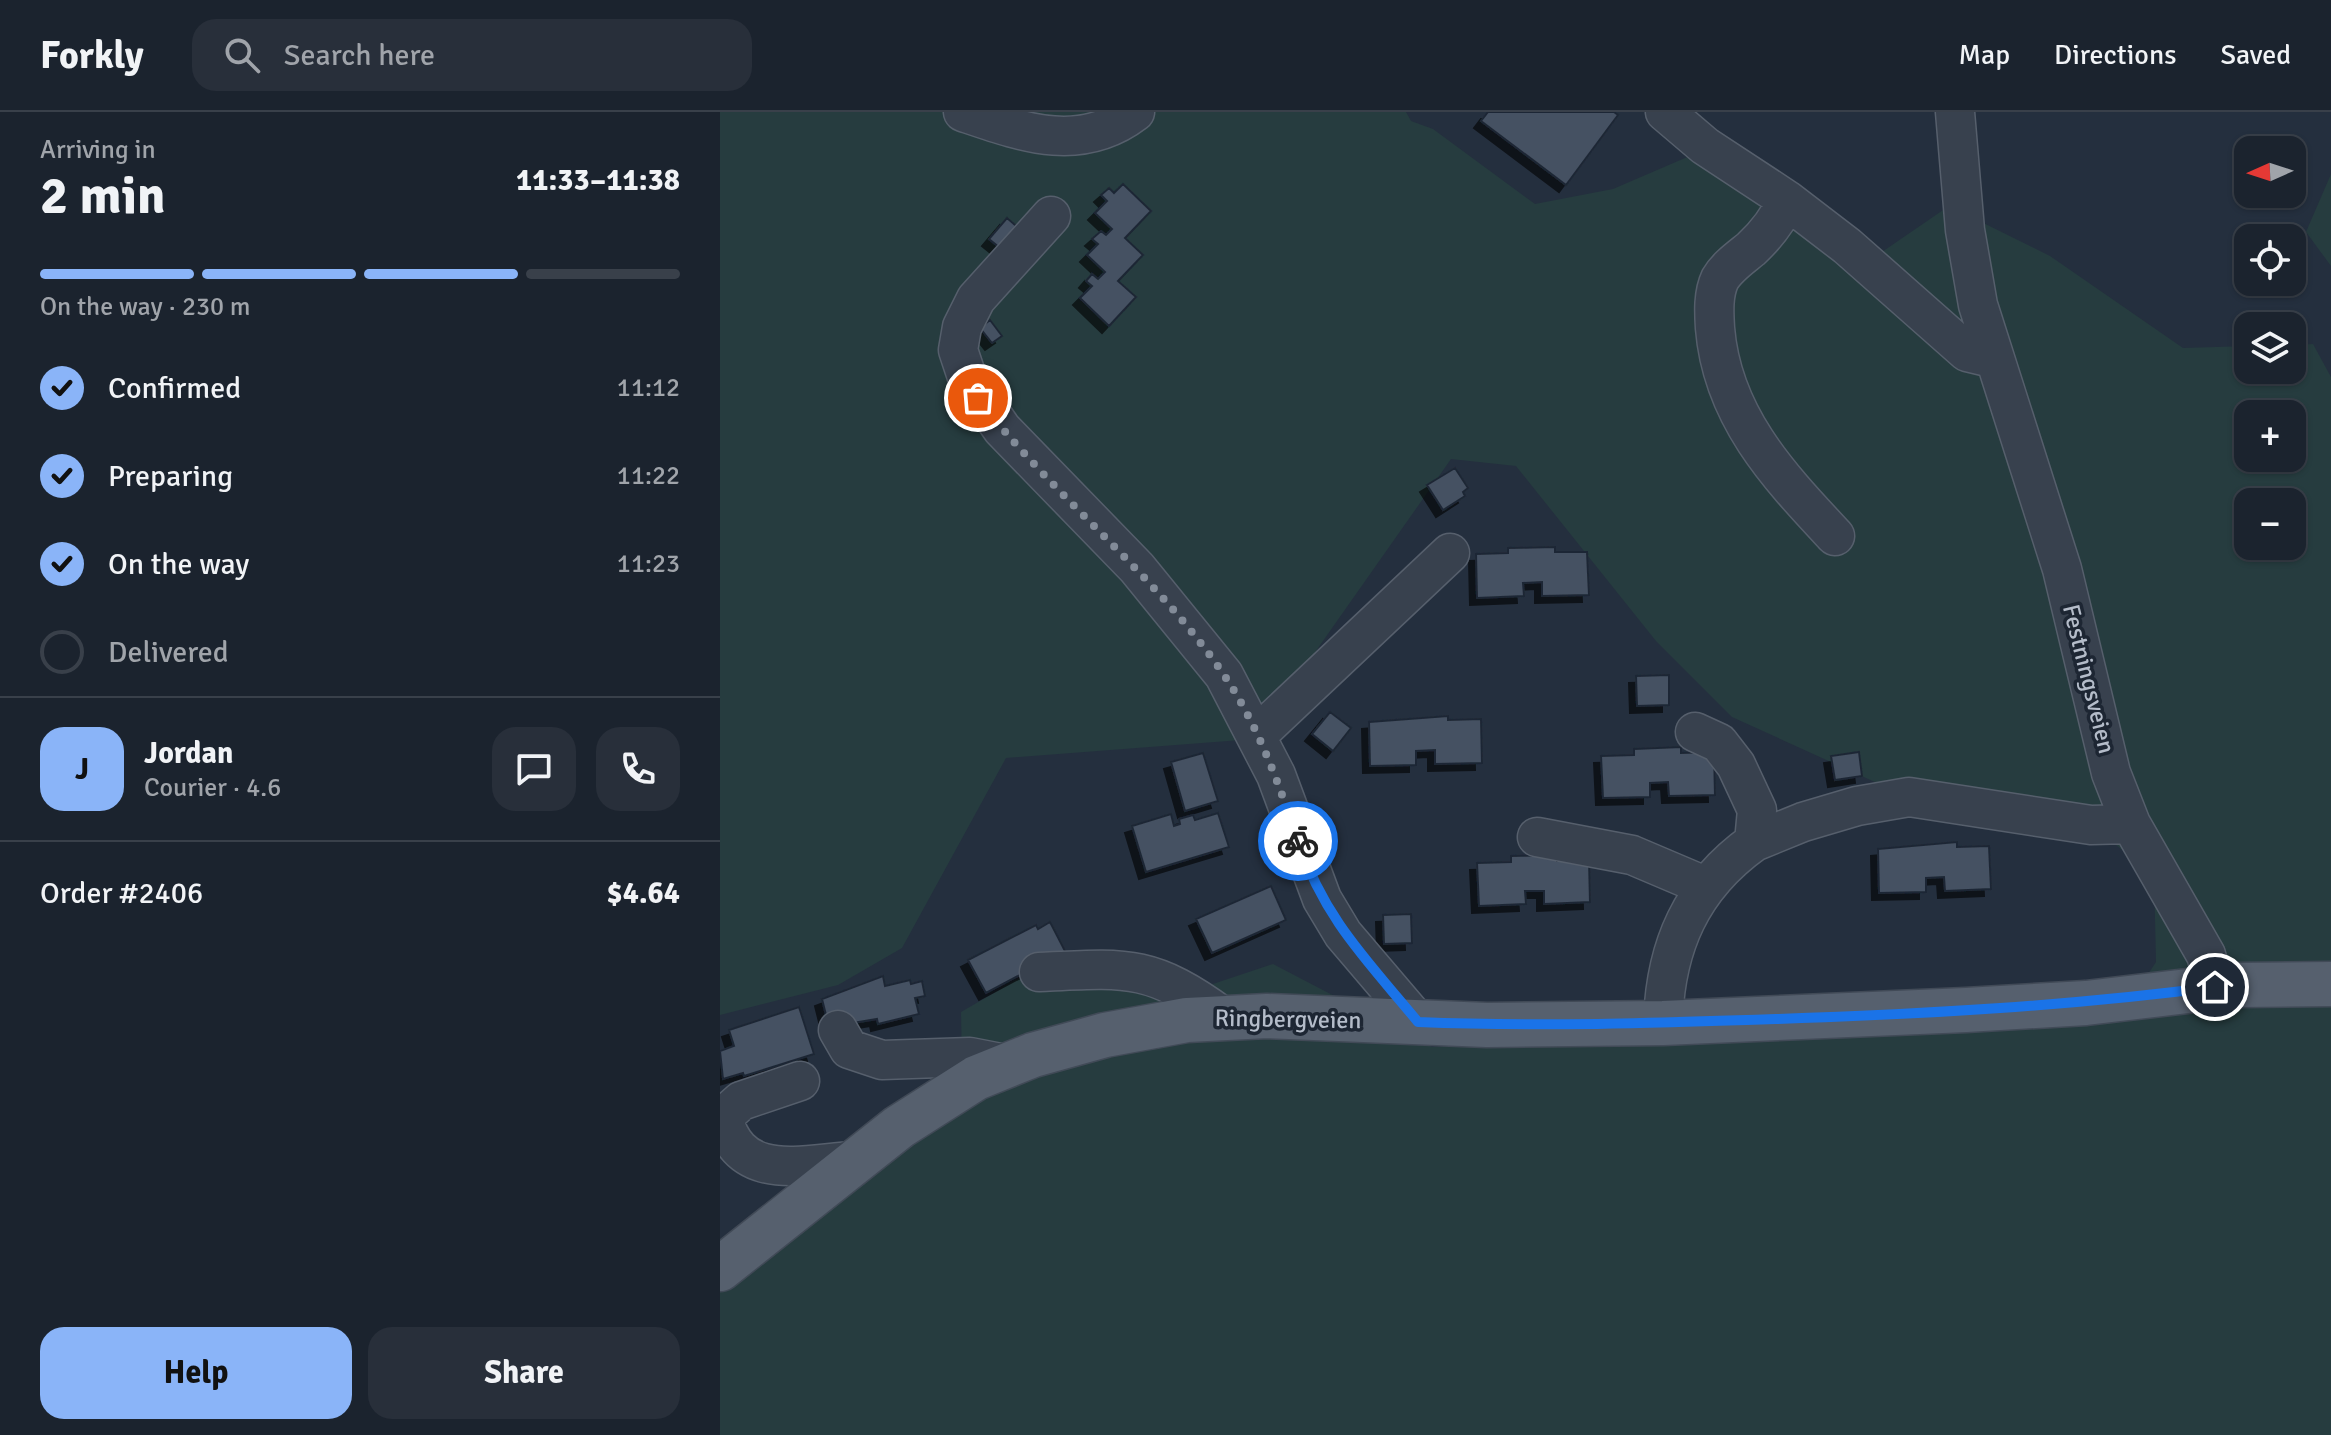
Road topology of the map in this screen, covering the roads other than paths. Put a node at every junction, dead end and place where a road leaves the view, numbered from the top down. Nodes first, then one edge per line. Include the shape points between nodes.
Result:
1 (963, 112) edge
2 (1135, 112) edge
3 (1665, 112) edge
4 (1955, 112) edge
5 (1787, 200) junction
6 (1051, 216) dead end
7 (1992, 358) junction
8 (1835, 536) dead end
9 (1450, 553) dead end
10 (1695, 732) dead end
11 (1257, 735) junction
12 (2131, 824) junction
13 (1537, 837) dead end
14 (1754, 842) junction
15 (1705, 886) junction
16 (1039, 972) dead end
17 (2331, 984) edge
18 (2215, 987) junction
19 (1222, 1016) junction
20 (1418, 1022) junction
21 (1663, 1023) junction
22 (838, 1030) dead end
23 (1006, 1064) junction
24 (800, 1081) dead end
25 (855, 1161) junction
26 (720, 1269) edge

1 - 2 street via 1033,135 1067,138 1104,130
3 - 5 street via 1705,146
4 - 7 street, Festningsveien via 1965,230
5 - 7 street via 1967,352
5 - 8 street via 1765,234 1720,280 1716,338 1740,419 1782,480
6 - 11 street via 976,299 958,350 968,380 989,412 1177,613 1224,675
7 - 12 street, Festningsveien via 2062,569 2111,773
9 - 11 street
10 - 14 street via 1719,743 1736,765 1757,810
11 - 20 street via 1322,899 1343,934
12 - 14 street via 2091,825 1909,797 1857,806
12 - 18 street, Festningsveien via 2206,955
13 - 15 street via 1632,855
14 - 15 street
15 - 21 street via 1670,955
16 - 19 street via 1133,970 1163,979
17 - 18 main road, Ringbergveien
18 - 21 main road, Ringbergveien via 1981,1010
19 - 20 main road, Ringbergveien
19 - 23 main road, Ringbergveien via 1105,1035
20 - 21 main road, Ringbergveien
22 - 23 street via 849,1049 882,1060 970,1057
23 - 25 main road, Ringbergveien via 938,1100
24 - 25 street via 741,1101 723,1117 726,1132 753,1160 771,1167
25 - 26 main road, Ringbergveien

